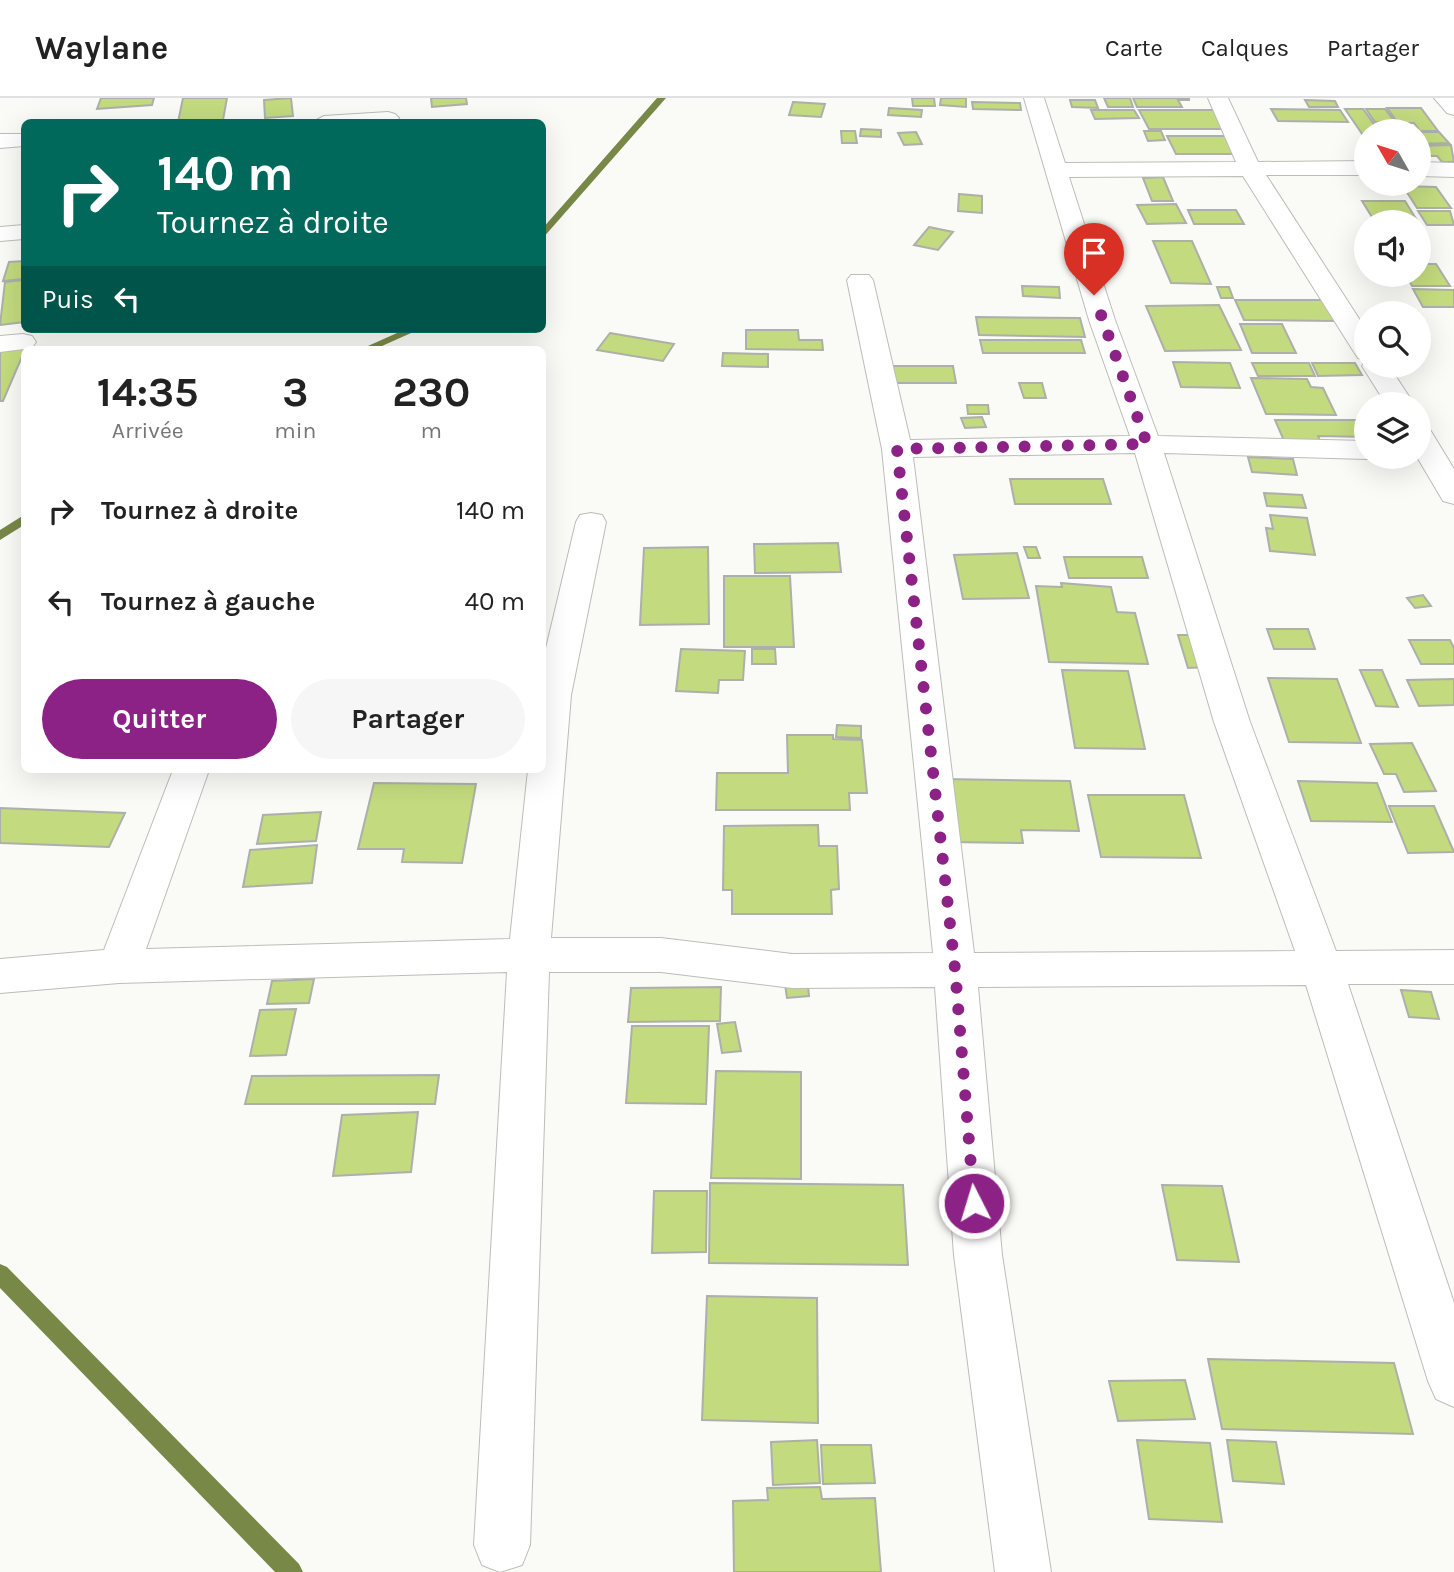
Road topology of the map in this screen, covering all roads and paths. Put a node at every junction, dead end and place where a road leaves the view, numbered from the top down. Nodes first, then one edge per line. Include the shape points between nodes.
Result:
1 (1034, 98) edge
2 (1218, 98) edge
3 (1444, 98) edge
4 (1454, 109) edge
5 (388, 118) dead end
6 (372, 119) edge
7 (21, 140) edge
8 (0, 141) edge
9 (1249, 167) junction
10 (1354, 169) edge
11 (1432, 169) edge
12 (1056, 170) junction
13 (1454, 170) edge
14 (21, 232) edge
15 (0, 234) edge
16 (860, 280) dead end
17 (1354, 332) edge
18 (1147, 444) junction
19 (1431, 447) edge
20 (897, 449) junction
21 (1354, 450) edge
22 (1454, 495) edge
23 (592, 522) dead end
24 (546, 771) edge
25 (190, 773) edge
26 (546, 773) edge
27 (529, 955) junction
28 (119, 966) junction
29 (1321, 966) junction
30 (1454, 967) edge
31 (955, 969) junction
32 (0, 976) edge
33 (1454, 1381) edge
34 (502, 1545) dead end
35 (1023, 1572) edge

1 - 12 street
2 - 9 street
3 - 4 street
5 - 6 street
7 - 8 street
9 - 10 street
9 - 12 street
9 - 17 street
11 - 13 street
12 - 18 street via 1102,320
14 - 15 street
16 - 20 street
18 - 20 street
18 - 21 street
18 - 29 street via 1232,722
19 - 22 street
20 - 31 street
23 - 24 street via 553,695
25 - 28 street
26 - 27 street
27 - 28 street
27 - 31 street via 661,955 792,971
27 - 34 street
28 - 32 street
29 - 30 street
29 - 31 street
29 - 33 street
31 - 35 street via 978,1255

